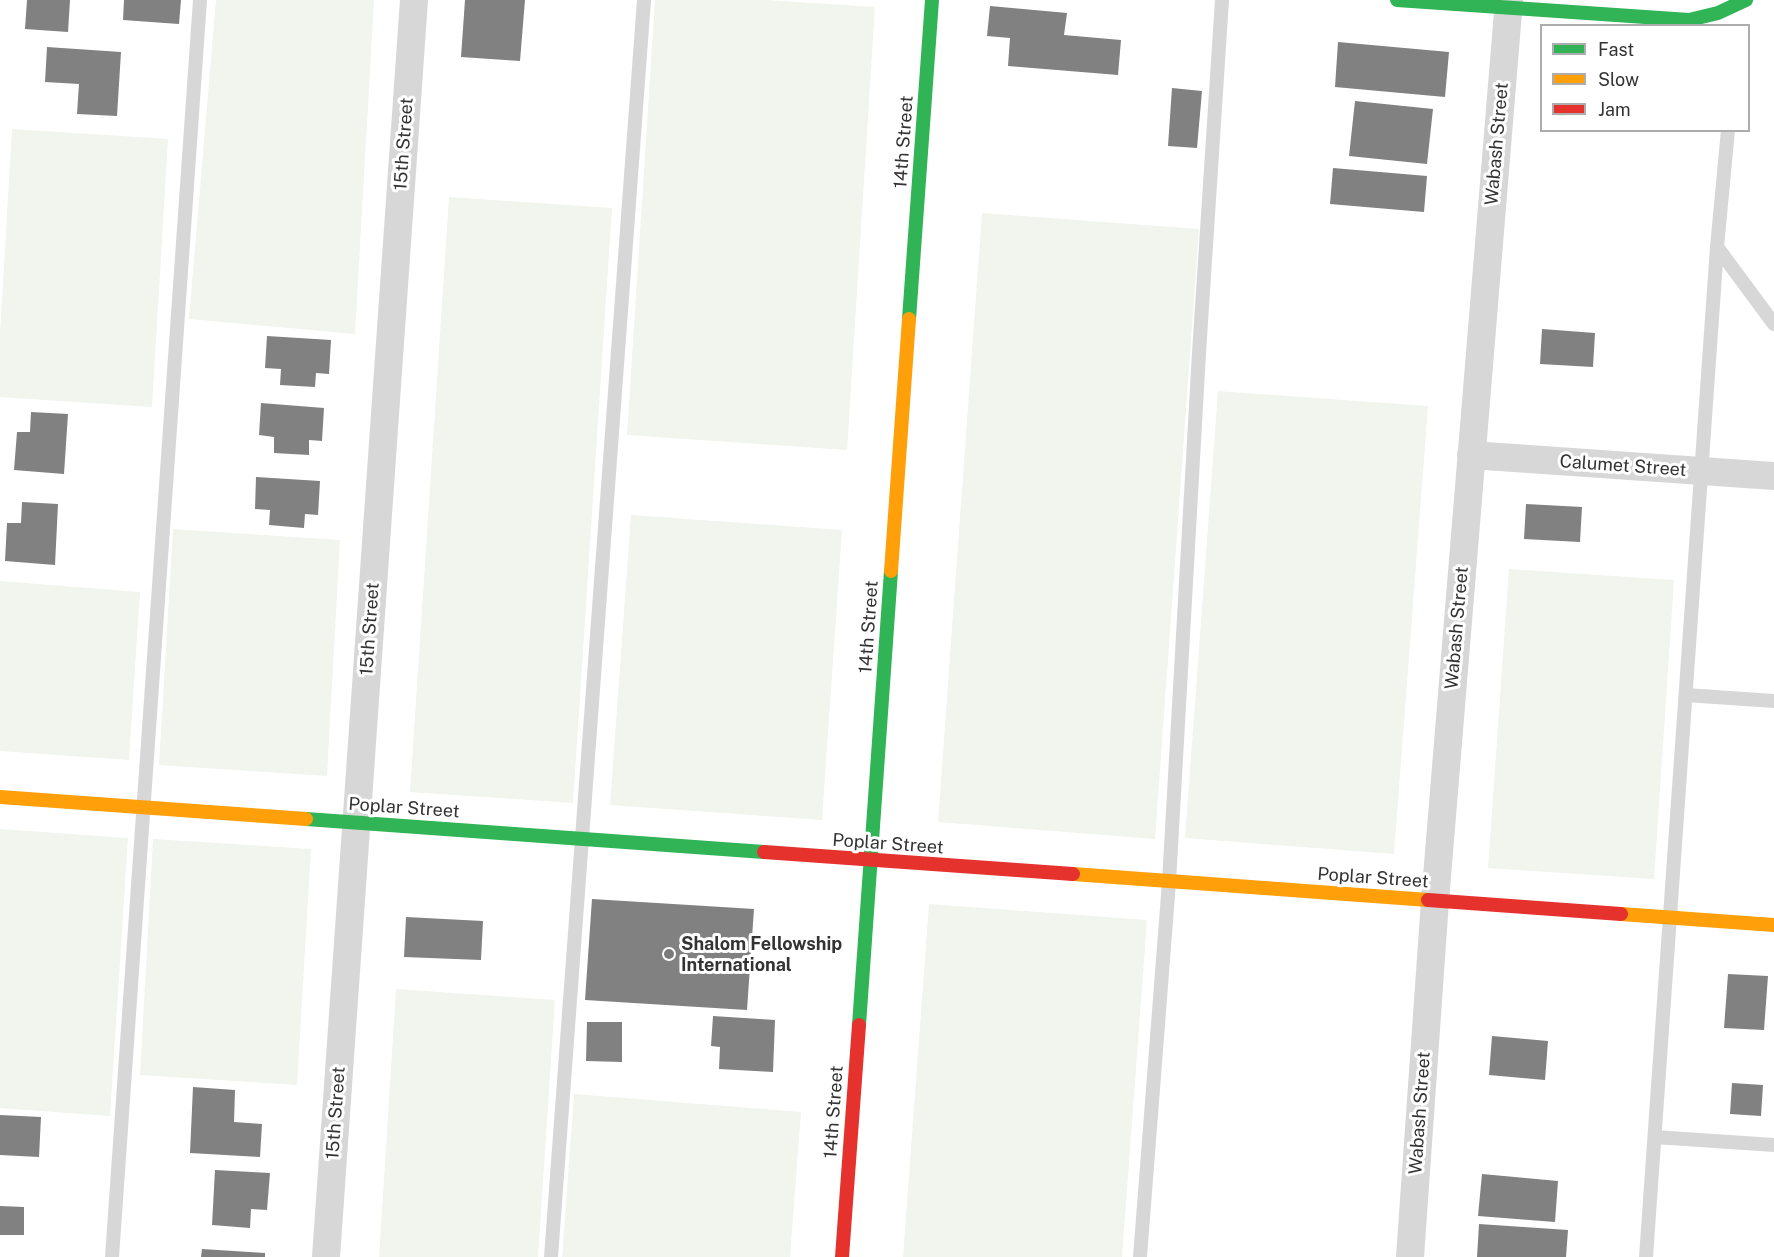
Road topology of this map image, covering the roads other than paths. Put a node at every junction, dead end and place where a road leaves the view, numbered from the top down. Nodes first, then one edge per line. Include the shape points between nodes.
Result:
1 (200, 0) edge
2 (414, 0) edge
3 (644, 0) edge
4 (932, 0) edge
5 (1222, 0) edge
6 (1397, 0) edge
7 (1746, 0) edge
8 (1509, 4) edge
9 (1726, 19) edge
10 (1728, 132) edge
11 (1717, 247) junction
12 (1774, 324) edge
13 (1471, 455) junction
14 (1702, 471) junction
15 (1774, 476) edge
16 (1686, 695) junction
17 (1774, 701) edge
18 (0, 797) edge
19 (145, 807) junction
20 (356, 823) junction
21 (583, 839) junction
22 (870, 861) junction
23 (1169, 882) junction
24 (1435, 900) junction
25 (1670, 918) junction
26 (1774, 925) edge
27 (1655, 1137) junction
28 (1774, 1146) edge
29 (112, 1257) edge
30 (326, 1257) edge
31 (551, 1257) edge
32 (842, 1257) edge
33 (1140, 1257) edge
34 (1410, 1257) edge
35 (1646, 1257) edge

1 - 19 lane
2 - 20 street, 15th Street
3 - 21 lane
4 - 22 street, 14th Street
5 - 23 lane
6 - 8 street
7 - 9 street
8 - 9 street via 1666,20
8 - 13 street, Wabash Street
10 - 11 lane
11 - 12 lane
11 - 14 lane
13 - 14 street, Calumet Street
13 - 24 street, Wabash Street
14 - 15 street, Calumet Street
14 - 16 lane
16 - 17 lane
16 - 25 lane
18 - 19 street, Poplar Street
19 - 20 street, Poplar Street
19 - 29 lane
20 - 21 street, Poplar Street
20 - 30 street, 15th Street
21 - 22 street, Poplar Street
21 - 31 lane
22 - 23 street, Poplar Street
22 - 32 street, 14th Street
23 - 24 street, Poplar Street
23 - 33 lane
24 - 25 street, Poplar Street
24 - 34 street, Wabash Street
25 - 26 street, Poplar Street
25 - 27 lane
27 - 28 lane
27 - 35 lane

